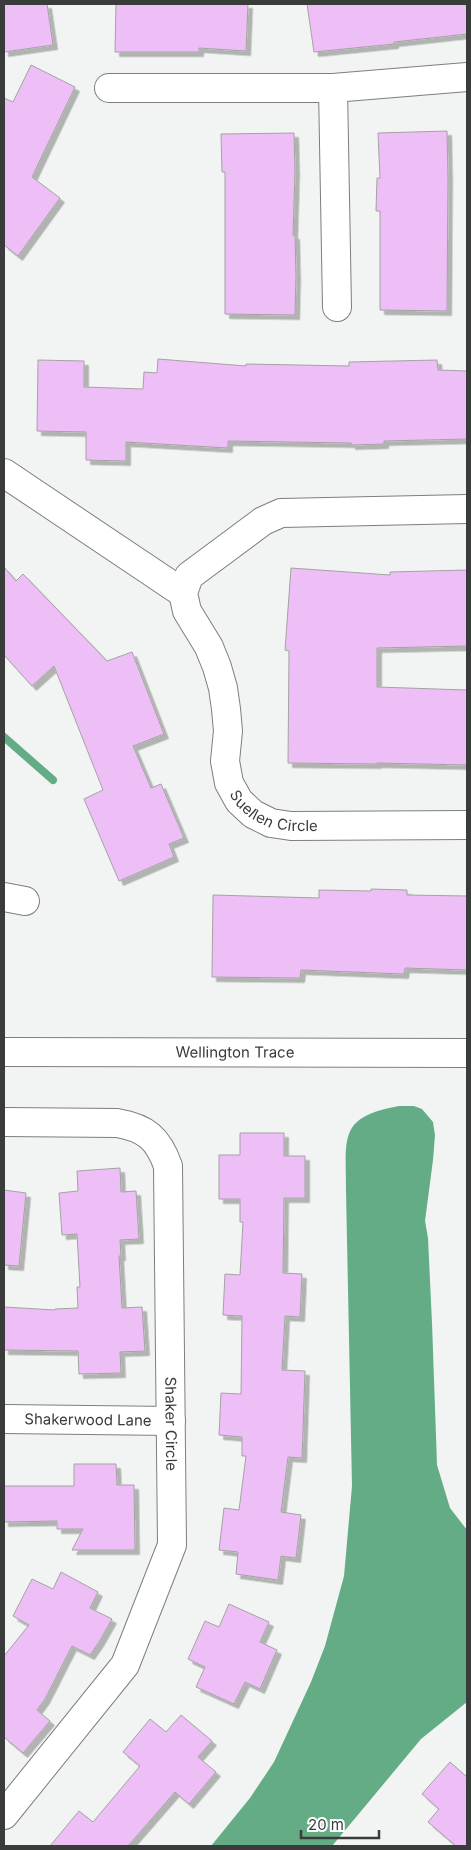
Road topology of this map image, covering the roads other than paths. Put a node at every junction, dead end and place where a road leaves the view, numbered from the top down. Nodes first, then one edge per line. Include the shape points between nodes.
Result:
1 (467, 77) edge
2 (109, 88) dead end
3 (333, 88) junction
4 (337, 307) dead end
5 (4, 473) edge
6 (467, 509) edge
7 (183, 593) junction
8 (467, 825) edge
9 (4, 1052) edge
10 (467, 1053) edge
11 (4, 1122) edge
12 (4, 1419) edge
13 (171, 1421) junction
14 (4, 1815) edge

1 - 3 street
2 - 3 street
3 - 4 street
5 - 7 street
6 - 7 street via 282,513 263,521 189,576
7 - 8 street, Suellen Circle via 187,611 209,647 223,688 228,731 225,761 229,783 239,801 253,814 271,823 291,826
9 - 10 street, Wellington Trace
11 - 13 street, Shaker Circle via 117,1123 134,1126 150,1135 162,1149 168,1166
12 - 13 street, Shakerwood Lane
13 - 14 street, Shaker Circle via 172,1545 133,1647 125,1664

